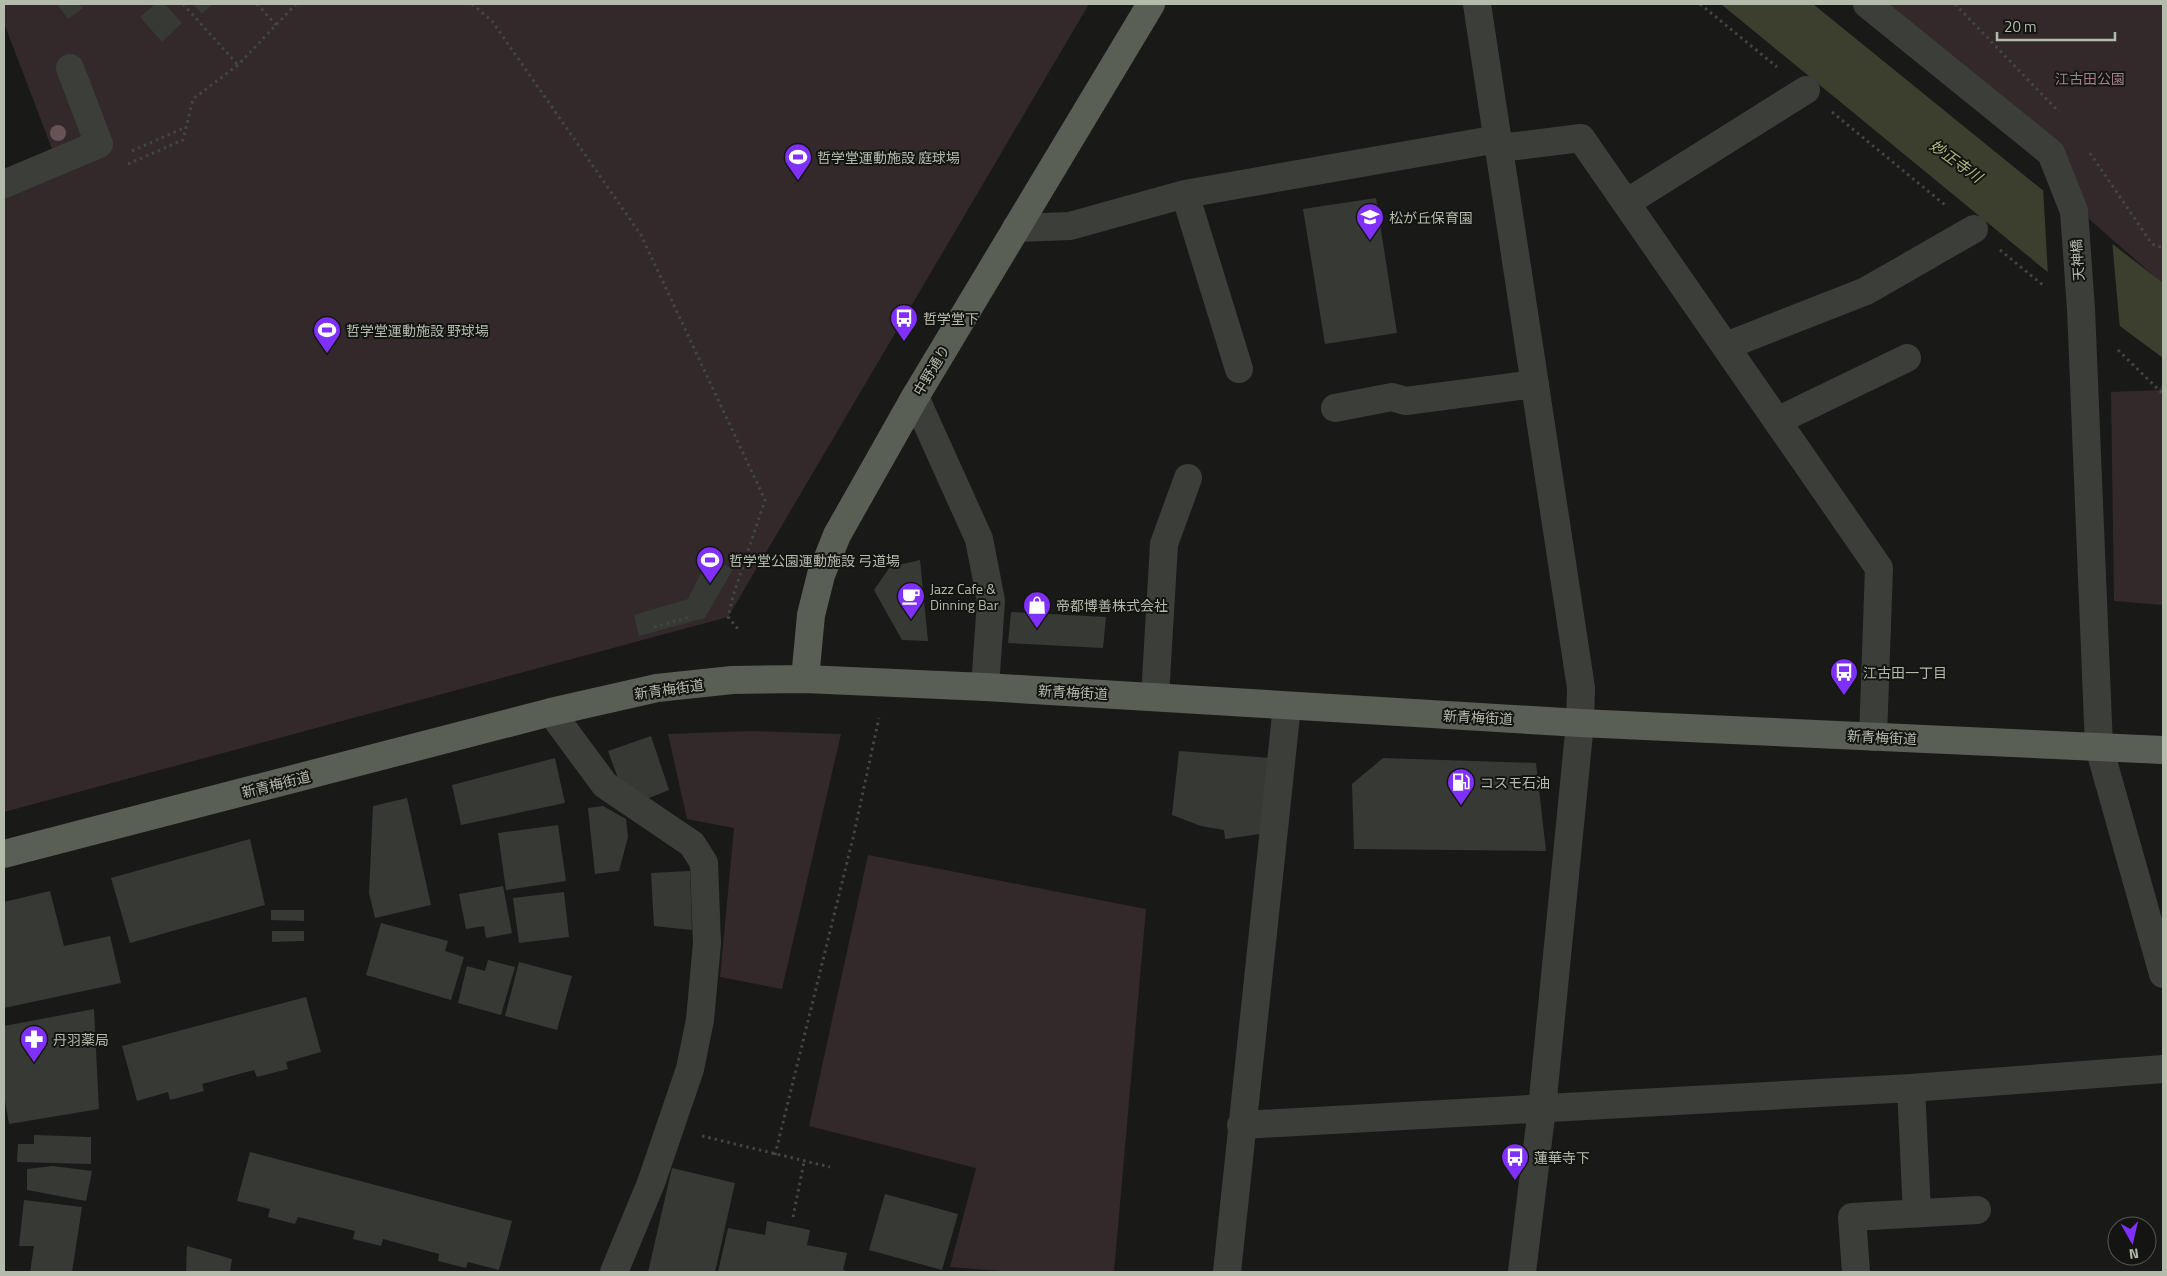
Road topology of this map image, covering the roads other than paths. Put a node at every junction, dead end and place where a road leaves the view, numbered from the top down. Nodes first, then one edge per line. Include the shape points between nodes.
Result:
1 (1151, 4) edge
2 (1478, 4) edge
3 (1867, 4) edge
4 (70, 68) dead end
5 (1806, 90) road end
6 (1499, 144) junction
7 (4, 184) edge
8 (1185, 194) junction
9 (1626, 203) junction
10 (1016, 228) junction
11 (1974, 229) road end
12 (1726, 346) junction
13 (1907, 358) dead end
14 (1239, 370) dead end
15 (1535, 384) junction
16 (914, 397) junction
17 (1335, 408) dead end
18 (1777, 421) junction
19 (1188, 478) dead end
20 (805, 679) junction
21 (985, 687) junction
22 (1155, 697) junction
23 (1287, 706) junction
24 (551, 712) junction
25 (1580, 723) junction
26 (1873, 737) junction
27 (2099, 747) junction
28 (2163, 750) edge
29 (4, 854) edge
30 (2163, 974) edge
31 (2163, 1069) edge
32 (1911, 1088) junction
33 (1542, 1108) junction
34 (1241, 1125) junction
35 (1977, 1210) dead end
36 (1917, 1213) junction
37 (614, 1272) edge
38 (1227, 1272) edge
39 (1522, 1272) edge
40 (1856, 1272) edge

1 - 10 main road, 中野通り
2 - 6 street
3 - 27 street, 天神橋 via 2051,153 2074,211
4 - 7 street via 99,144
5 - 9 street
6 - 8 street
6 - 9 street via 1581,138
6 - 15 street
8 - 10 street via 1070,226
8 - 14 street
9 - 12 street
10 - 16 main road, 中野通り
11 - 12 street via 1866,291
12 - 18 street
13 - 18 street
15 - 17 street via 1406,400 1392,397
15 - 25 street via 1581,688
16 - 20 main road, 中野通り via 837,535 821,575 811,615
16 - 21 street via 979,539 991,600
18 - 26 street via 1879,568
19 - 22 street via 1164,544
20 - 21 main road, 新青梅街道
20 - 24 main road, 新青梅街道 via 732,680 657,688
21 - 22 main road, 新青梅街道
22 - 23 main road, 新青梅街道
23 - 25 main road, 新青梅街道
23 - 34 street
24 - 29 main road, 新青梅街道
24 - 37 street via 605,785 692,844 704,863 706,943 700,1020 690,1069 651,1183
25 - 26 main road, 新青梅街道
25 - 33 street
26 - 27 main road, 新青梅街道
27 - 28 main road, 新青梅街道
27 - 30 street, 天神橋
31 - 32 street
32 - 33 street
32 - 36 street
33 - 34 street
33 - 39 street
34 - 38 street
35 - 36 street
36 - 40 street via 1852,1217

